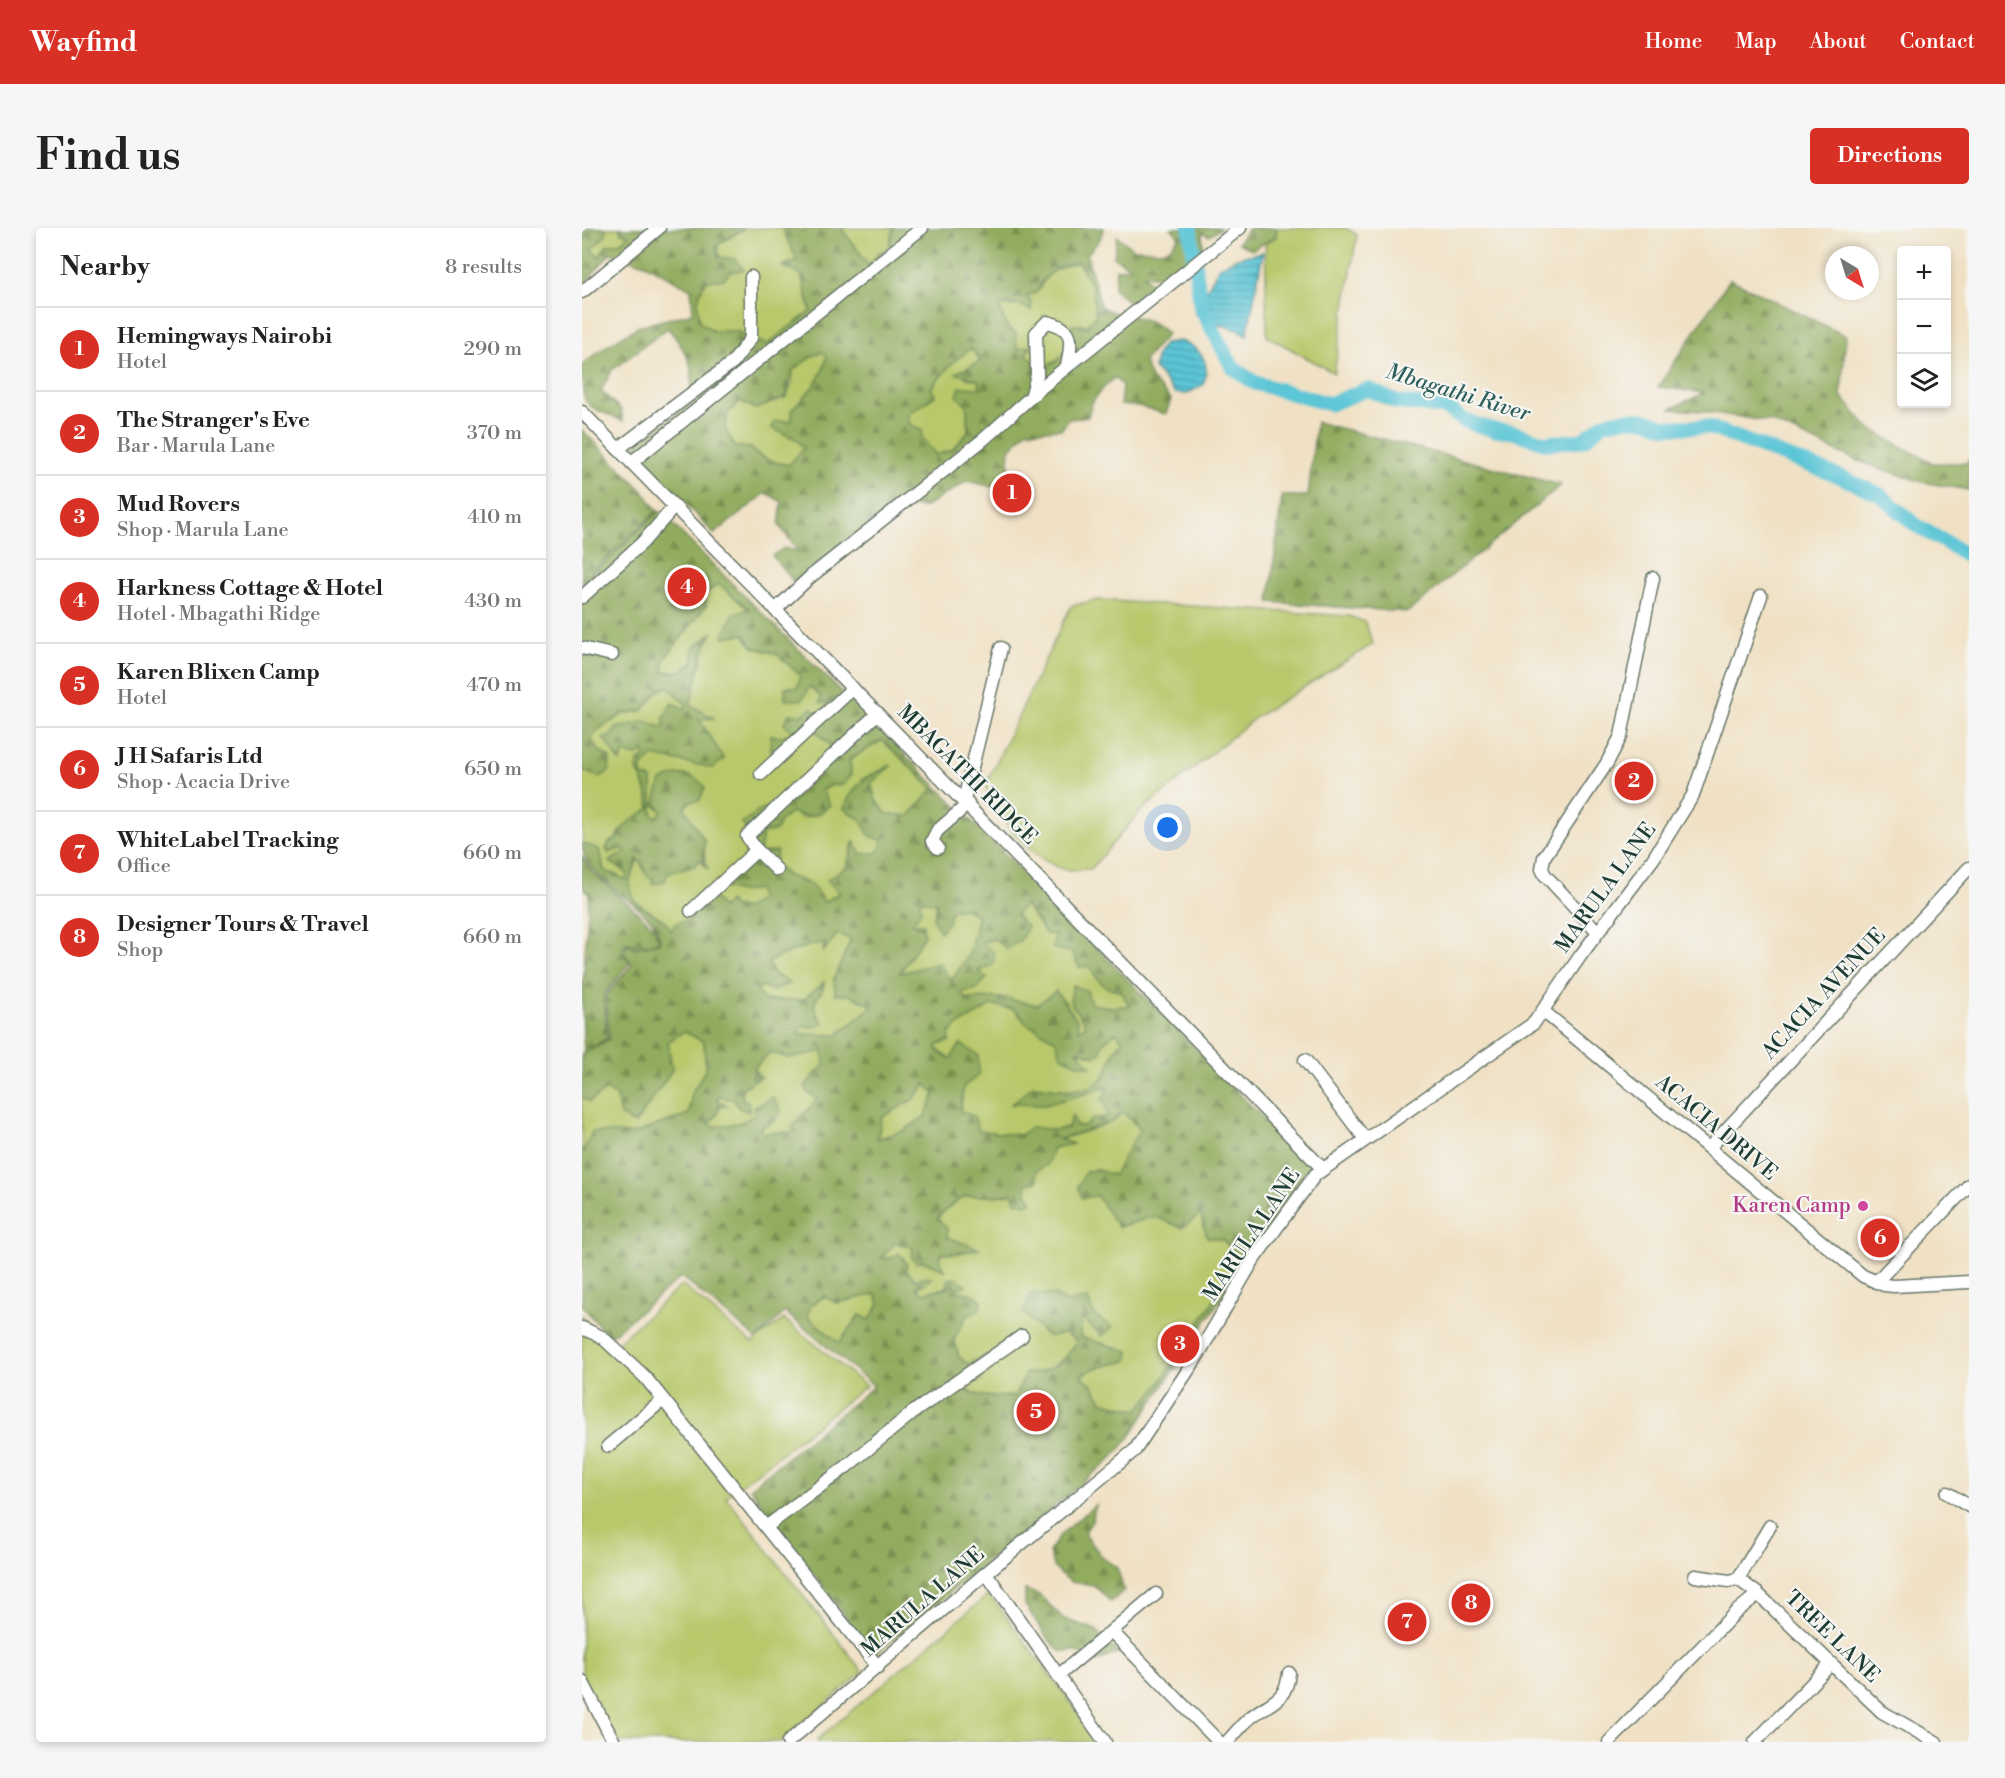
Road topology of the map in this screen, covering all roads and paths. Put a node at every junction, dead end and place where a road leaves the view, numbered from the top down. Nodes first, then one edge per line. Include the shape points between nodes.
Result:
1 (659, 228) edge
2 (922, 228) edge
3 (1240, 228) edge
4 (751, 277) dead end
5 (582, 292) edge
6 (1067, 366) junction
7 (1032, 396) junction
8 (582, 412) edge
9 (618, 449) junction
10 (632, 462) junction
11 (675, 506) junction
12 (1653, 578) dead end
13 (1761, 596) dead end
14 (582, 597) edge
15 (775, 610) junction
16 (582, 648) edge
17 (1001, 648) dead end
18 (612, 655) dead end
19 (853, 688) junction
20 (878, 712) junction
21 (761, 774) dead end
22 (966, 802) junction
23 (938, 848) dead end
24 (757, 850) junction
25 (1969, 868) edge
26 (777, 870) dead end
27 (691, 910) dead end
28 (1598, 932) junction
29 (1543, 1011) junction
30 (1305, 1060) dead end
31 (1365, 1139) junction
32 (1709, 1148) junction
33 (1322, 1168) junction
34 (1969, 1185) edge
35 (1876, 1282) junction
36 (1969, 1282) edge
37 (582, 1328) edge
38 (1022, 1336) dead end
39 (663, 1400) junction
40 (608, 1446) dead end
41 (1947, 1493) dead end
42 (1969, 1506) edge
43 (1770, 1526) dead end
44 (766, 1527) junction
45 (986, 1573) junction
46 (1695, 1576) dead end
47 (1738, 1579) junction
48 (1156, 1594) dead end
49 (1758, 1594) junction
50 (1114, 1629) junction
51 (1830, 1665) junction
52 (878, 1667) junction
53 (1289, 1672) dead end
54 (1059, 1675) junction
55 (582, 1681) edge
56 (614, 1742) edge
57 (788, 1742) edge
58 (1105, 1742) edge
59 (1219, 1742) edge
60 (1227, 1742) edge
61 (1609, 1742) edge
62 (1755, 1742) edge
63 (1936, 1742) edge

1 - 5 street
2 - 10 street
3 - 6 street
4 - 9 street via 751,338 745,349
6 - 7 street
6 - 7 street via 1071,344 1068,333 1060,325 1047,322 1036,333 1037,375
7 - 15 street
8 - 9 street, MBAGATHI RIDGE
9 - 10 street, MBAGATHI RIDGE
10 - 11 street, MBAGATHI RIDGE
11 - 14 street via 642,543
11 - 15 street, MBAGATHI RIDGE
12 - 28 street via 1621,736 1542,864 1545,875
13 - 28 street, MARULA LANE via 1694,795 1653,859
15 - 19 street, MBAGATHI RIDGE
16 - 18 street
17 - 22 street
19 - 20 street, MBAGATHI RIDGE
19 - 21 street
20 - 22 street, MBAGATHI RIDGE
20 - 24 street via 747,836
22 - 23 street via 937,831 932,840
22 - 33 street, MBAGATHI RIDGE
24 - 26 street
24 - 27 street
25 - 32 street, ACACIA AVENUE
28 - 29 street, MARULA LANE
29 - 31 street, MARULA LANE via 1525,1030
29 - 32 street, ACACIA DRIVE
30 - 31 street
31 - 33 street, MARULA LANE
32 - 35 street, ACACIA DRIVE via 1834,1253
33 - 45 street, MARULA LANE via 1254,1259 1195,1360 1135,1450
34 - 35 street
35 - 36 street, ACACIA DRIVE via 1894,1286
37 - 39 street via 602,1337 630,1361
38 - 44 street via 912,1413
39 - 40 street
39 - 44 street
41 - 42 street
43 - 47 street
44 - 52 street
45 - 52 street, MARULA LANE
45 - 54 street
46 - 47 street
47 - 49 street
48 - 50 street
49 - 51 street, TREE LANE
49 - 61 street, TREE LANE
50 - 54 street
50 - 59 street via 1116,1636
51 - 62 street
51 - 63 street, TREE LANE via 1882,1712
52 - 57 street, MARULA LANE
53 - 60 street via 1287,1688 1277,1701 1248,1720
54 - 58 street
55 - 56 street

